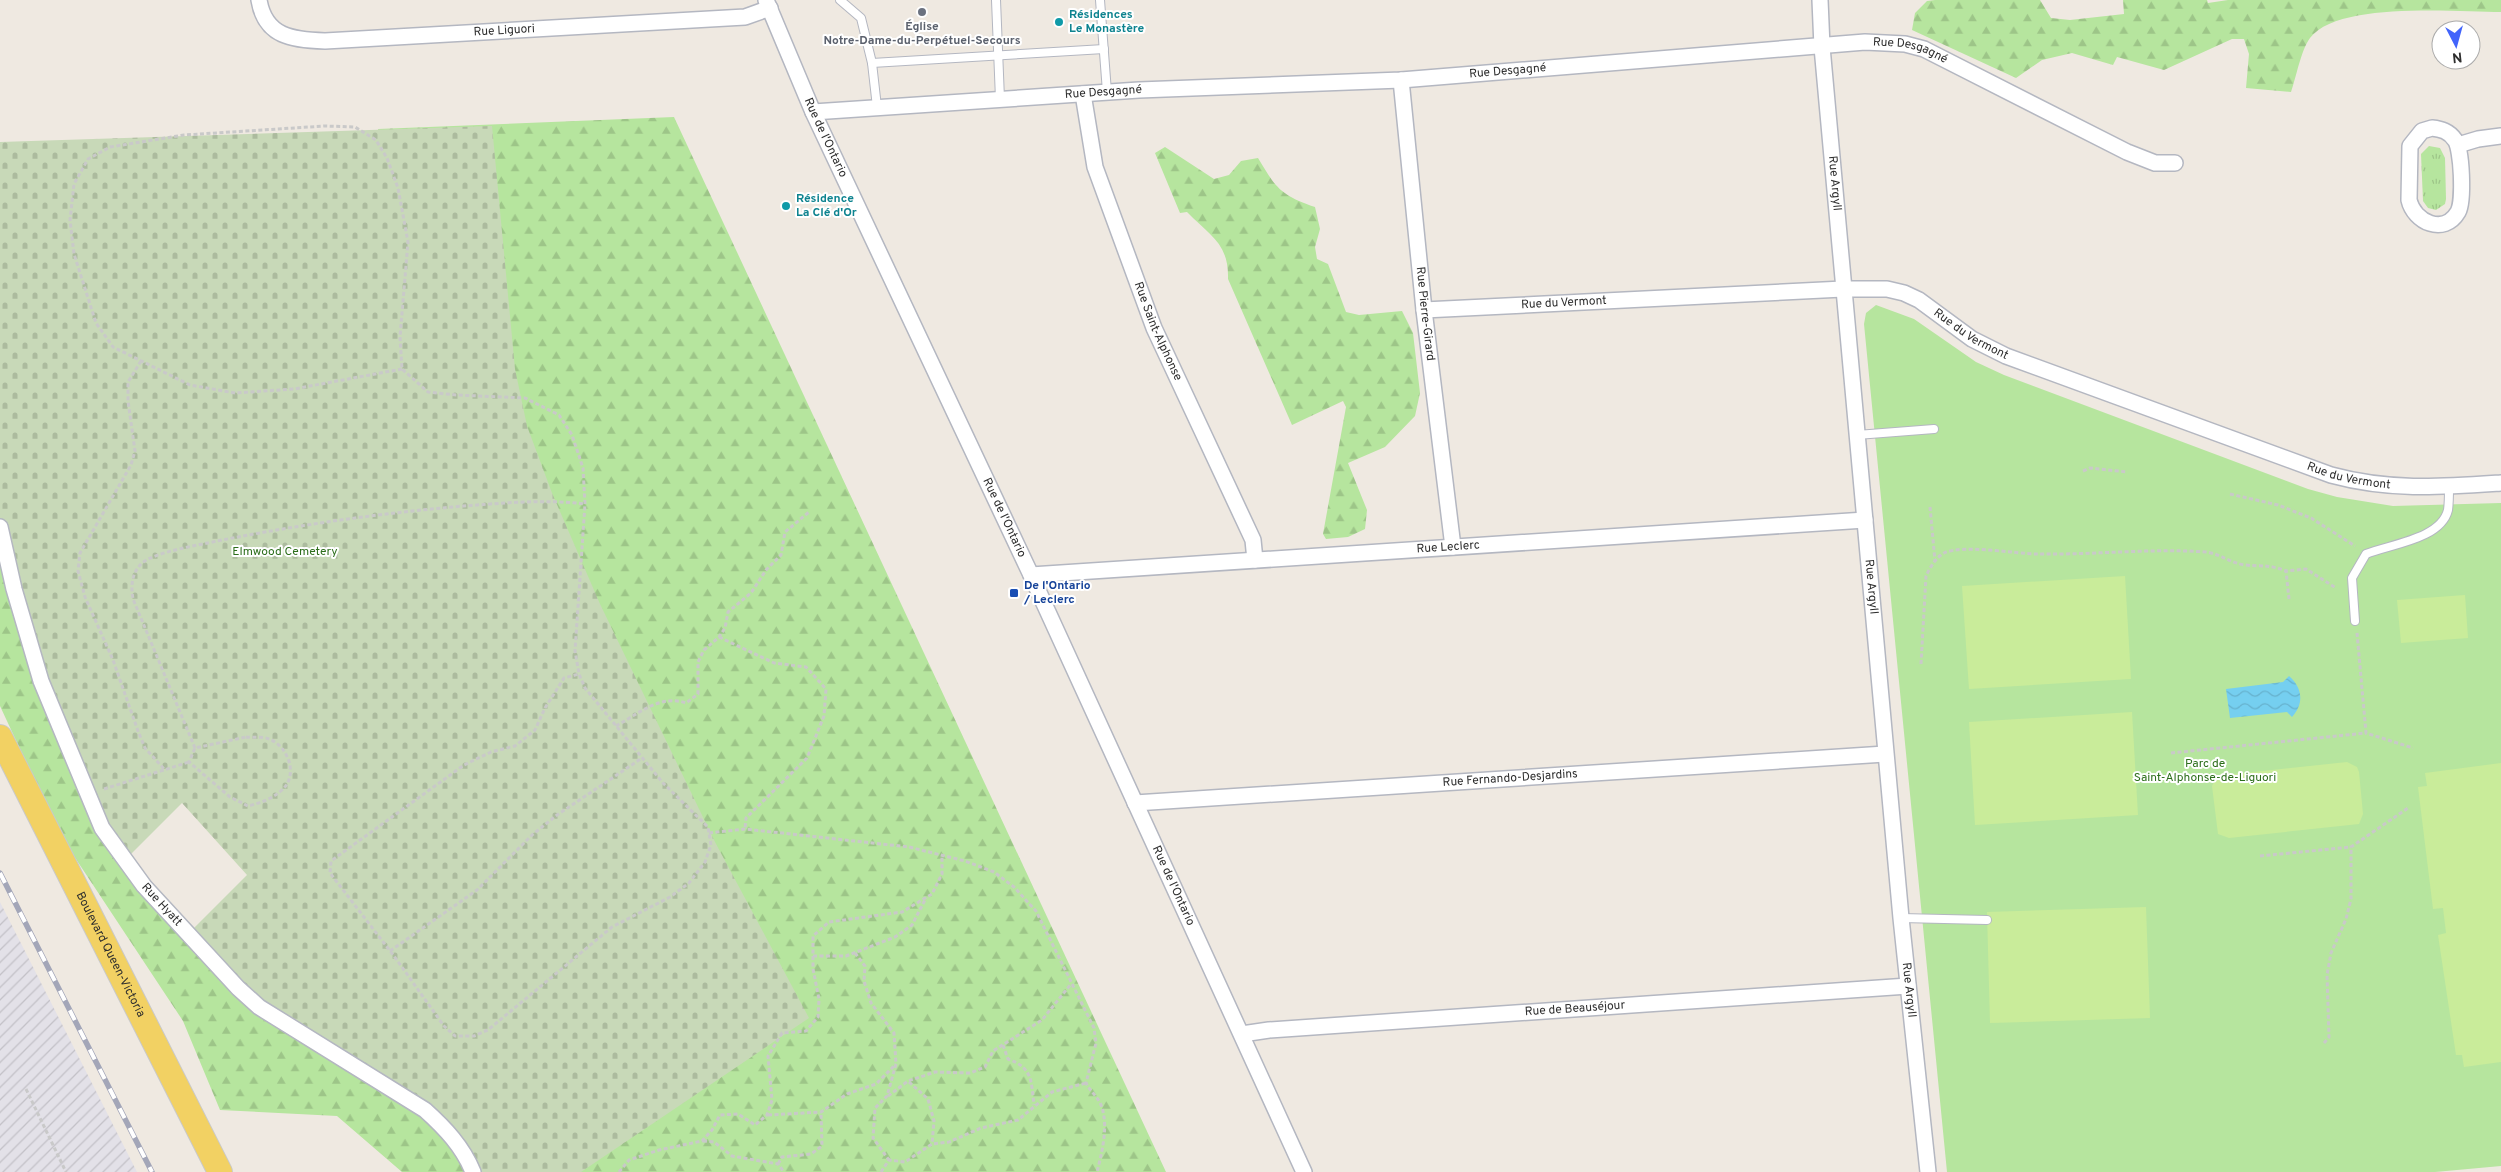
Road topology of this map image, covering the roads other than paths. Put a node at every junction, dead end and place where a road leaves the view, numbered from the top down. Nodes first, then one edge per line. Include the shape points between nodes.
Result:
1 (259, 0) edge
2 (840, 0) edge
3 (996, 0) edge
4 (1100, 0) edge
5 (1820, 0) edge
6 (768, 4) edge
7 (1822, 47) junction
8 (1104, 49) junction
9 (998, 57) junction
10 (872, 64) junction
11 (1401, 80) junction
12 (1107, 92) junction
13 (1083, 94) junction
14 (1000, 99) junction
15 (877, 108) junction
16 (814, 112) junction
17 (2501, 136) edge
18 (2458, 145) junction
19 (2175, 163) dead end
20 (1843, 289) junction
21 (1424, 310) junction
22 (1934, 429) dead end
23 (1857, 435) junction
24 (2501, 483) edge
25 (2449, 486) junction
26 (1865, 520) junction
27 (0, 526) edge
28 (1453, 547) junction
29 (1255, 560) junction
30 (1031, 575) junction
31 (2355, 621) road end
32 (0, 737) edge
33 (1886, 754) junction
34 (1135, 803) junction
35 (1901, 918) junction
36 (1987, 920) dead end
37 (1908, 986) junction
38 (1242, 1034) junction
39 (220, 1172) edge
40 (474, 1172) edge
41 (1304, 1172) edge
42 (1928, 1172) edge

1 - 6 street, Rue Liguori via 264,18 284,36 325,41 745,17
2 - 10 lane via 861,18
3 - 9 lane
4 - 8 lane
5 - 7 street, Rue Argyll
6 - 16 street, Rue de l'Ontario
7 - 11 street, Rue Desgagné
7 - 19 street, Rue Desgagné via 1865,42 1905,44 1924,49 2127,152 2155,163
7 - 20 street, Rue Argyll
8 - 9 lane
8 - 12 lane
9 - 10 lane
9 - 14 lane
10 - 15 lane
11 - 12 street, Rue Desgagné
11 - 21 street, Rue Pierre-Girard
12 - 13 street, Rue Desgagné
13 - 14 street, Rue Desgagné
13 - 29 street, Rue Saint-Alphonse via 1095,167 1151,319 1253,540
14 - 15 street, Rue Desgagné
15 - 16 street, Rue Desgagné
16 - 30 street, Rue de l'Ontario
17 - 18 street
18 - 18 street via 2450,134 2432,128 2422,131 2410,146 2409,200 2421,221 2437,225 2445,223 2458,212 2461,195
20 - 21 street, Rue du Vermont
20 - 23 street, Rue Argyll
20 - 25 street, Rue du Vermont via 1887,289 1904,293 1919,300 1972,339 2006,356 2331,475 2389,487
21 - 28 street, Rue Pierre-Girard
22 - 23 lane
23 - 26 street, Rue Argyll
24 - 25 street, Rue du Vermont
25 - 31 lane via 2448,511 2438,528 2366,554 2352,578
26 - 28 street, Rue Leclerc
26 - 33 street, Rue Argyll
27 - 40 street, Rue Hyatt via 14,589 41,680 102,828 124,861 238,988 259,1007 425,1110 444,1126
28 - 29 street, Rue Leclerc
29 - 30 street, Rue Leclerc
30 - 34 street, Rue de l'Ontario
32 - 39 main road, Boulevard Queen-Victoria
33 - 34 street, Rue Fernando-Desjardins
33 - 35 street, Rue Argyll
34 - 38 street, Rue de l'Ontario
35 - 36 lane
35 - 37 street, Rue Argyll
37 - 38 street, Rue de Beauséjour
37 - 42 street, Rue Argyll
38 - 41 street, Rue de l'Ontario

